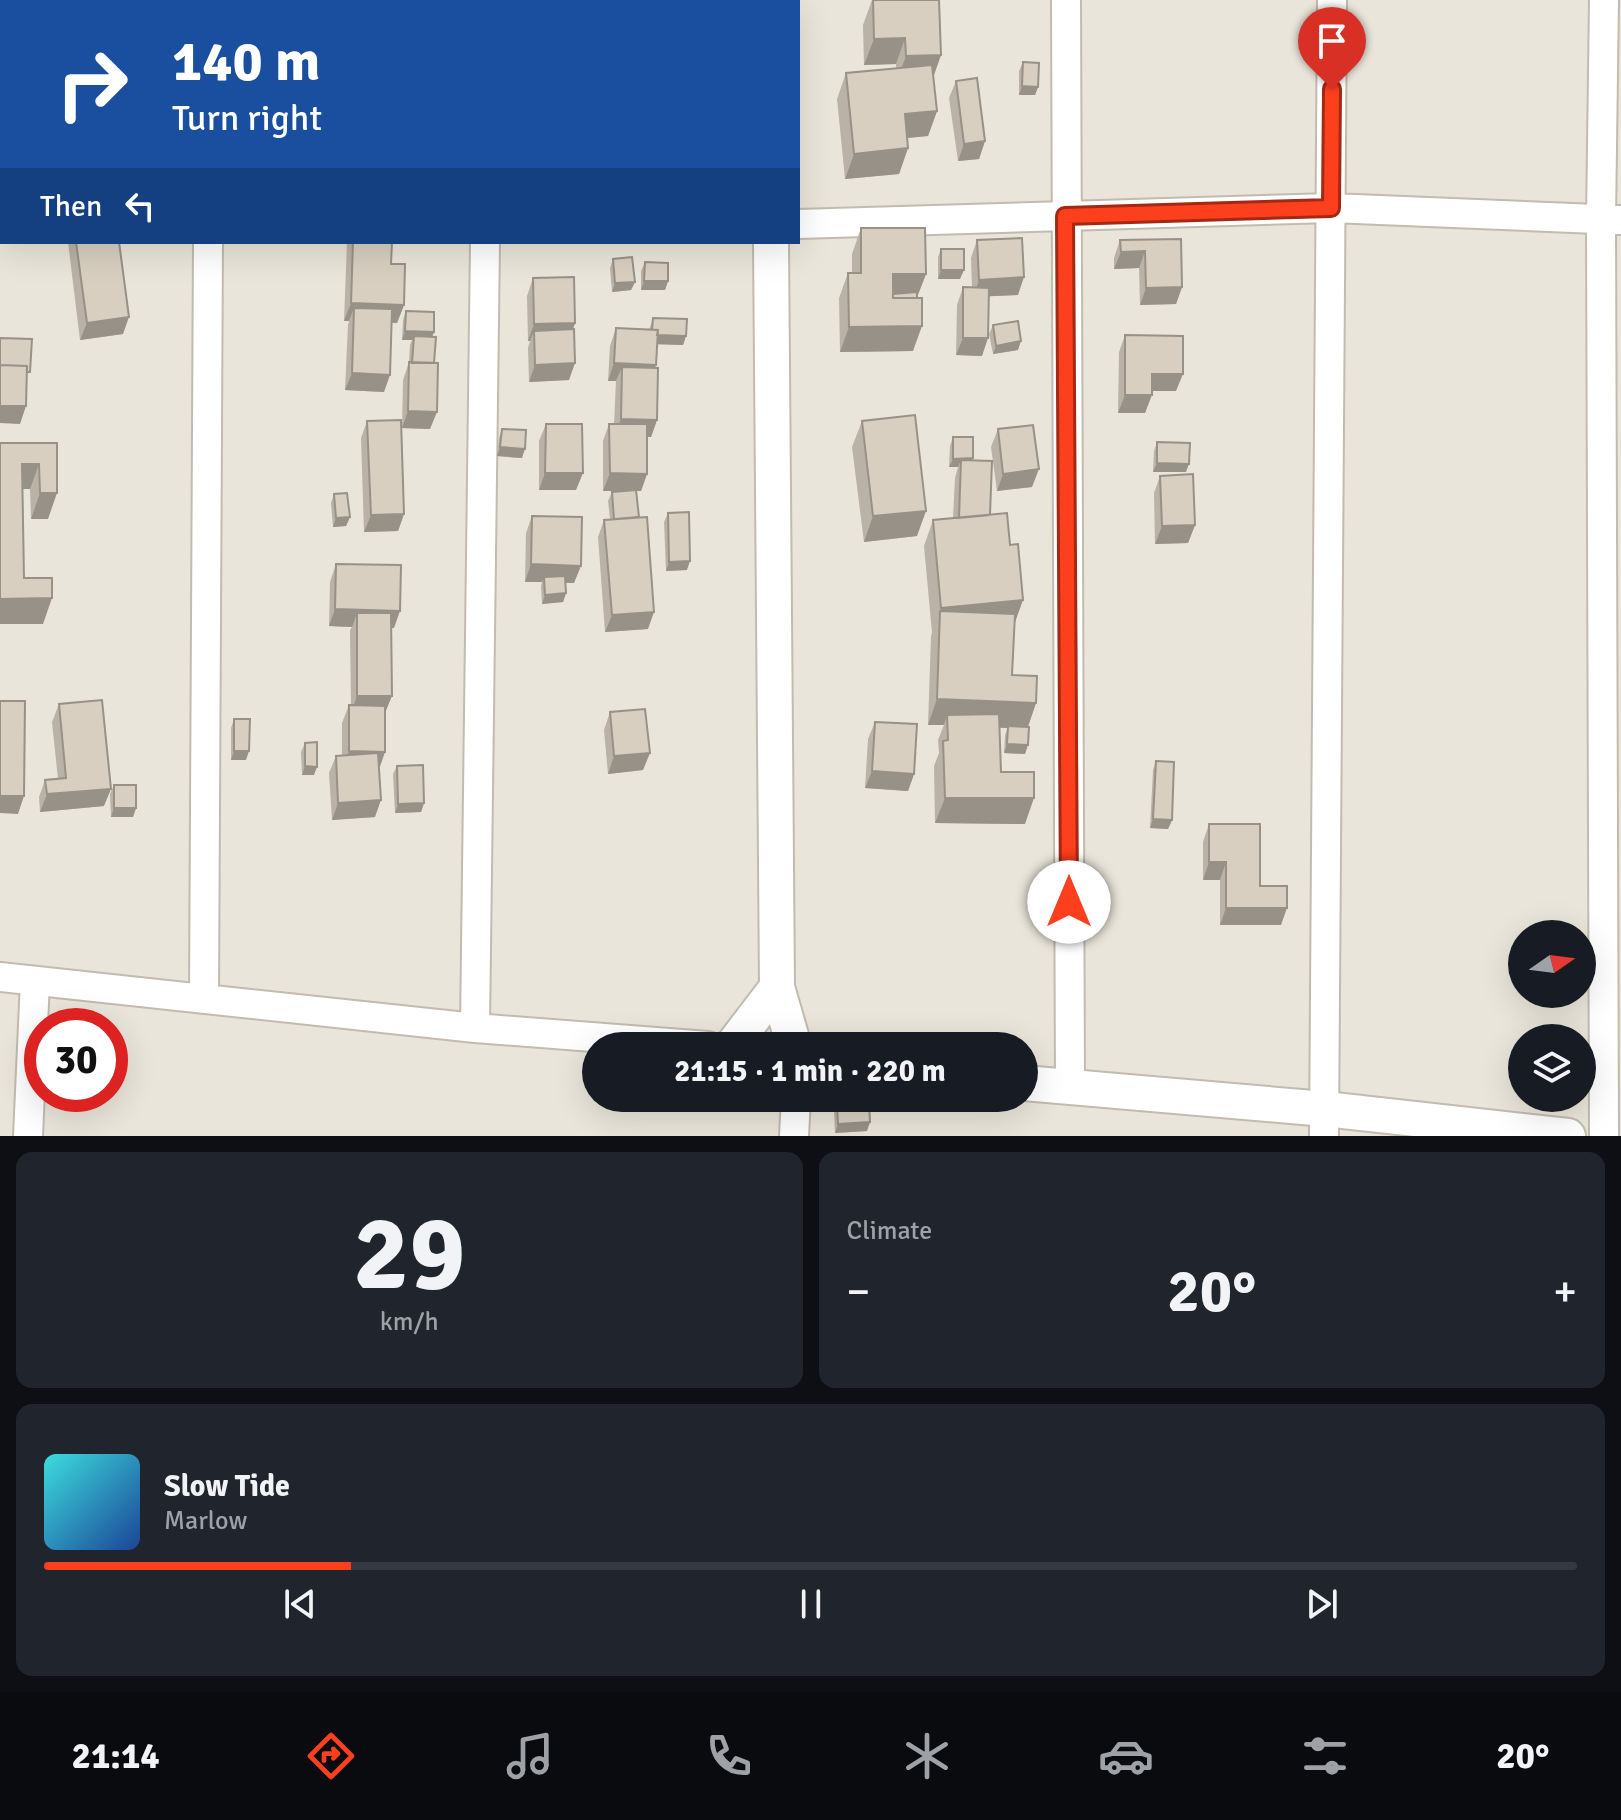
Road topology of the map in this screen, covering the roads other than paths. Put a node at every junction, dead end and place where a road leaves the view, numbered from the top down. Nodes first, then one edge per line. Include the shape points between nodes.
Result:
1 (1066, 0) edge
2 (1332, 0) edge
3 (1604, 0) edge
4 (1331, 208) junction
5 (1065, 216) junction
6 (1611, 220) edge
7 (800, 224) edge
8 (208, 244) edge
9 (485, 244) edge
10 (771, 244) edge
11 (0, 977) edge
12 (35, 981) junction
13 (777, 987) junction
14 (204, 997) junction
15 (475, 1028) junction
16 (743, 1032) edge
17 (790, 1032) edge
18 (582, 1036) edge
19 (1038, 1085) edge
20 (1070, 1089) junction
21 (795, 1112) edge
22 (1324, 1123) edge
23 (28, 1136) edge
24 (794, 1136) edge
25 (1568, 1136) edge
26 (1604, 1136) edge

1 - 5 street
2 - 4 street
3 - 6 street
4 - 5 street
4 - 6 street
4 - 22 street
5 - 7 street
5 - 20 street
6 - 26 street
8 - 14 street
9 - 15 street
10 - 13 street
11 - 12 street
12 - 14 street
12 - 23 street
13 - 16 street
13 - 17 street
14 - 15 street
15 - 18 street
19 - 20 street
20 - 22 street
21 - 24 street
22 - 25 street

